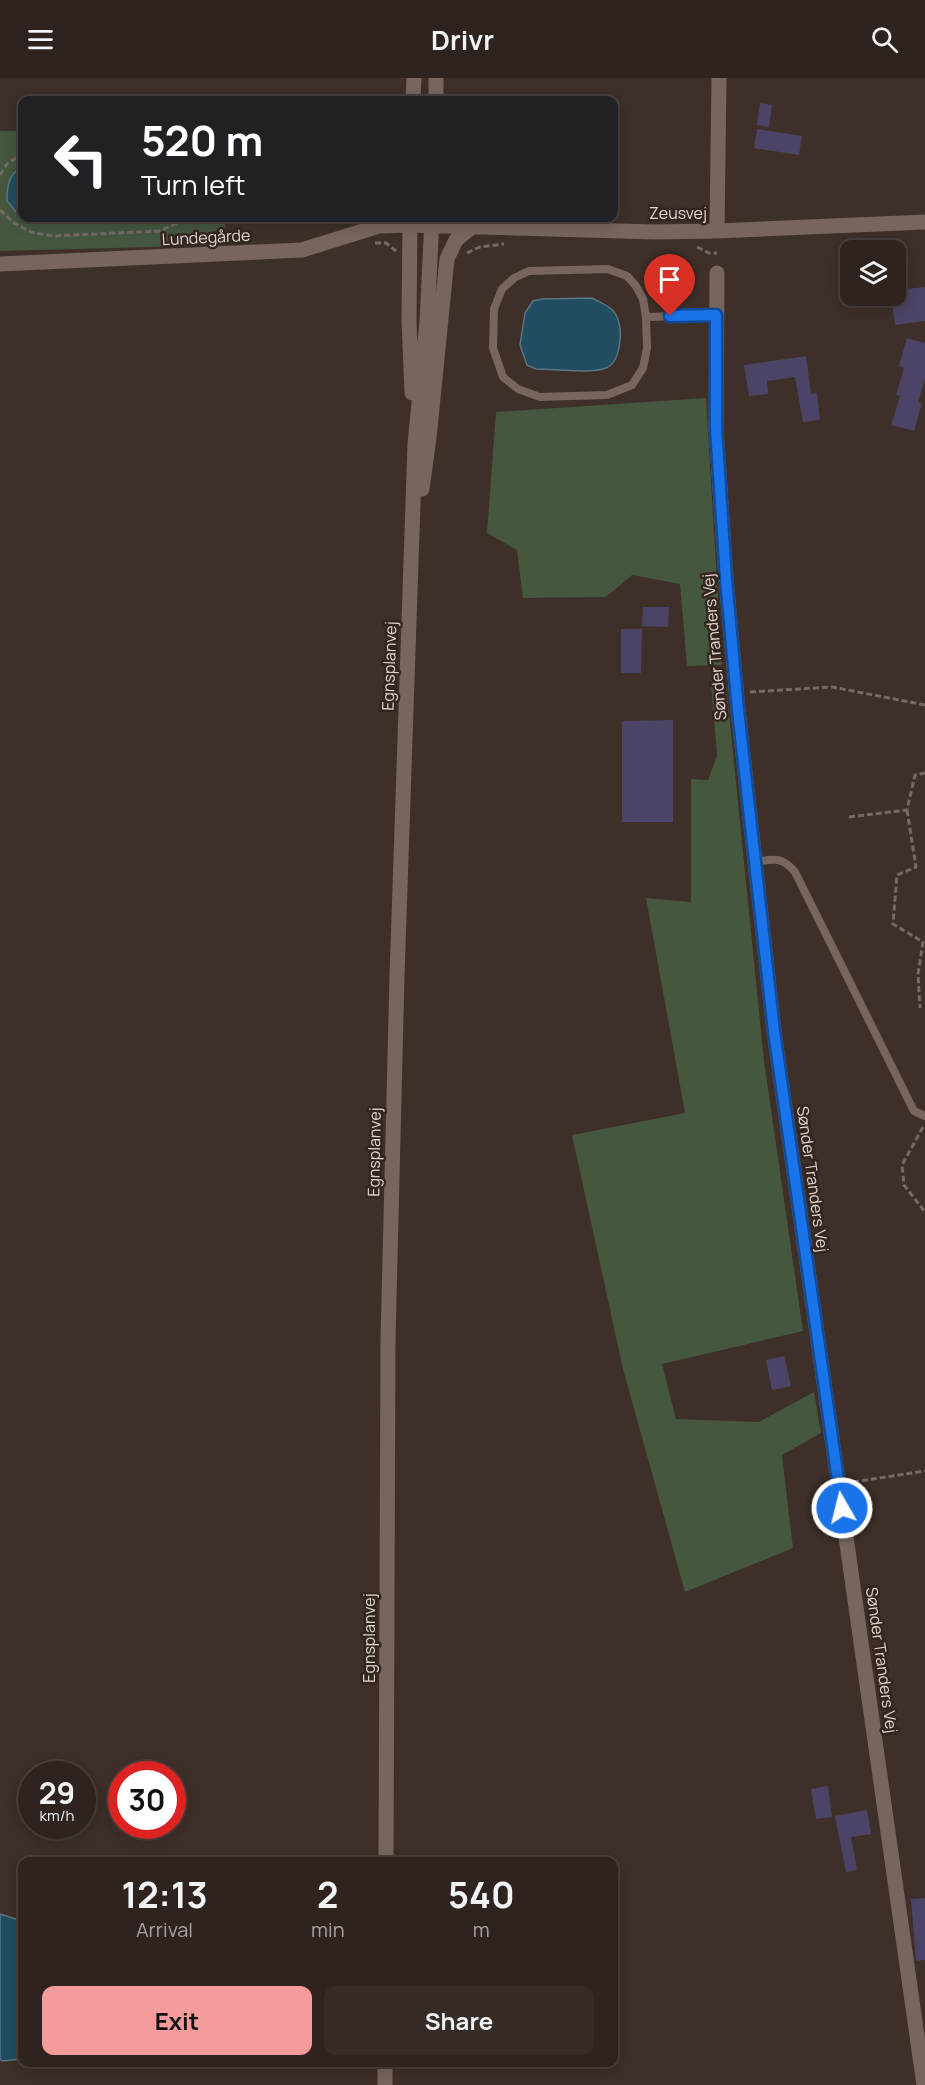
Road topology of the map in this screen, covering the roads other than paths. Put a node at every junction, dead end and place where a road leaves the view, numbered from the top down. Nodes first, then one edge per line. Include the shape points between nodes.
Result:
1 (414, 78) edge
2 (436, 78) edge
3 (719, 78) edge
4 (413, 96) edge
5 (436, 96) edge
6 (403, 222) edge
7 (410, 222) edge
8 (432, 222) edge
9 (439, 222) edge
10 (925, 222) edge
11 (472, 227) junction
12 (717, 231) junction
13 (0, 264) edge
14 (717, 273) dead end
15 (716, 315) junction
16 (646, 317) junction
17 (415, 444) junction
18 (410, 566) junction
19 (755, 862) junction
20 (925, 1116) edge
21 (386, 1857) edge
22 (385, 2067) edge
23 (385, 2085) edge
24 (924, 2085) edge

1 - 4 street
2 - 5 street
3 - 12 street
6 - 13 street, Lundegårde via 302,250
7 - 17 street, Egnsplanvej via 409,321
8 - 17 street, Egnsplanvej
9 - 11 street, Zeusvej
10 - 12 street, Zeusvej
11 - 12 street, Zeusvej
11 - 18 street via 456,240 447,259 429,438
14 - 15 street, Sønder Tranders Vej
15 - 16 lane
15 - 19 street, Sønder Tranders Vej via 717,440 726,579
16 - 16 lane via 643,299 627,276 608,269 529,271 502,289 494,309 493,348 503,377 518,389 540,397 607,395 632,385 643,368
17 - 18 street, Egnsplanvej
18 - 21 street, Egnsplanvej via 388,1340
19 - 20 lane via 775,859 795,872 914,1111
19 - 24 street, Sønder Tranders Vej via 774,1031
22 - 23 street

